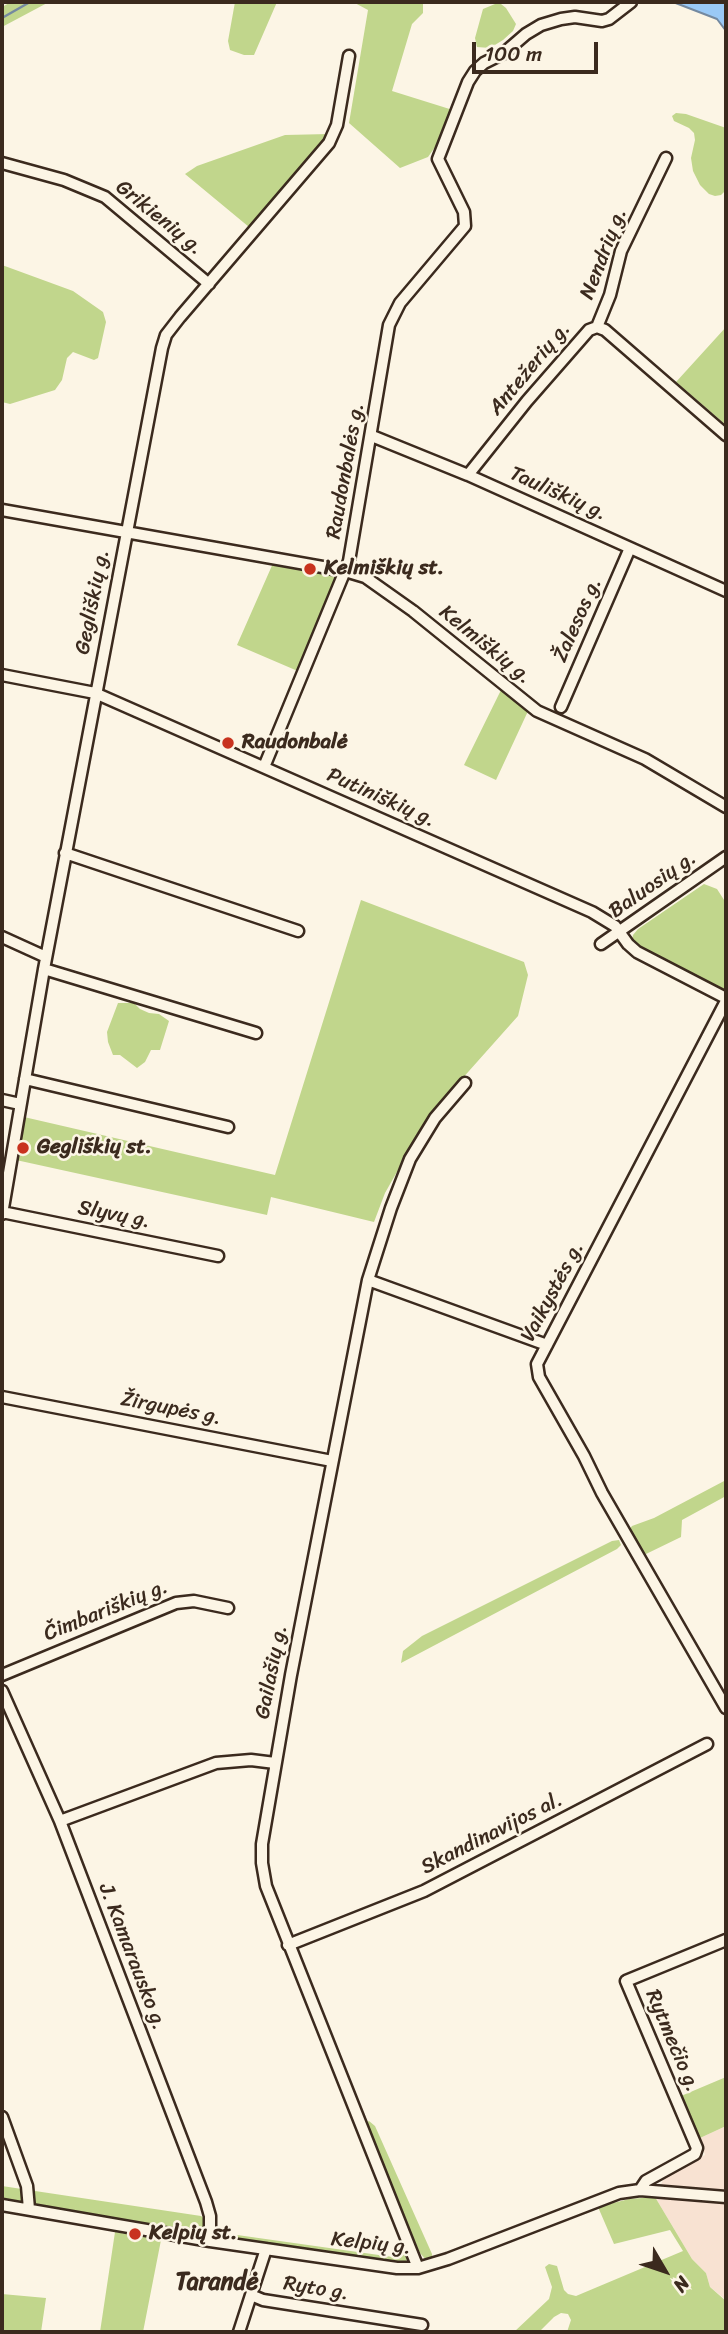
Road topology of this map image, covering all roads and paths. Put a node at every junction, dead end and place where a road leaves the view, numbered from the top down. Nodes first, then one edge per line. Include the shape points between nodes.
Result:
1 (631, 2) edge
2 (349, 56) dead end
3 (666, 158) dead end
4 (2, 163) edge
5 (209, 284) junction
6 (597, 327) junction
7 (726, 435) edge
8 (372, 436) junction
9 (468, 475) junction
10 (2, 510) edge
11 (126, 531) junction
12 (631, 548) junction
13 (345, 571) junction
14 (726, 591) edge
15 (2, 675) edge
16 (95, 694) junction
17 (561, 707) dead end
18 (264, 767) junction
19 (726, 807) edge
20 (65, 853) junction
21 (726, 857) edge
22 (299, 931) dead end
23 (619, 931) junction
24 (2, 937) edge
25 (601, 944) dead end
26 (46, 957) junction
27 (44, 970) junction
28 (726, 1000) edge
29 (256, 1033) dead end
30 (25, 1079) junction
31 (465, 1083) dead end
32 (2, 1100) edge
33 (20, 1104) junction
34 (228, 1127) dead end
35 (2, 1213) edge
36 (218, 1256) dead end
37 (368, 1280) junction
38 (547, 1345) junction
39 (2, 1397) edge
40 (332, 1461) junction
41 (228, 1608) dead end
42 (2, 1675) edge
43 (2, 1690) edge
44 (726, 1708) edge
45 (707, 1744) dead end
46 (275, 1763) junction
47 (60, 1821) junction
48 (726, 1940) edge
49 (288, 1945) junction
50 (2, 2117) edge
51 (640, 2190) junction
52 (726, 2197) edge
53 (2, 2204) edge
54 (29, 2209) junction
55 (210, 2241) junction
56 (266, 2249) junction
57 (418, 2268) junction
58 (251, 2295) junction
59 (422, 2325) dead end
60 (239, 2332) edge

1 - 8 street, Raudonbalės g. via 602,21 575,17 541,25 475,71 438,159 464,212 466,226 394,312
2 - 5 street, Gegliškių g. via 337,125 329,143
3 - 6 street, Nendrių g. via 621,251
4 - 5 street, Grikienių g. via 105,197
5 - 11 street, Gegliškių g. via 172,327 162,348
6 - 7 street, Antežerių g.
6 - 9 street, Antežerių g. via 580,340
8 - 9 street, Tauliškių g.
8 - 13 street, Raudonbalės g.
9 - 12 street, Tauliškių g.
10 - 11 street, Kelmiškių g.
11 - 13 street, Kelmiškių g.
11 - 16 street, Gegliškių g.
12 - 14 street, Tauliškių g.
12 - 17 street, Žalesos g.
13 - 18 street, Raudonbalės g.
13 - 19 street, Kelmiškių g. via 383,588 537,711 645,759
15 - 16 street, Putiniškių g.
16 - 18 street, Putiniškių g.
16 - 20 street, Gegliškių g.
18 - 23 street, Putiniškių g. via 592,912
20 - 22 street
20 - 26 street, Gegliškių g.
21 - 23 street, Baluosių g.
23 - 25 street, Baluosių g.
23 - 28 street, Putiniškių g. via 637,952
24 - 26 street
26 - 27 street, Gegliškių g.
27 - 29 street
27 - 30 street, Gegliškių g.
28 - 38 street, Vaikystės g.
30 - 33 street, Gegliškių g.
30 - 34 street
31 - 37 street, Gailašių g. via 435,1118 410,1159
32 - 33 street
33 - 35 street, Gegliškių g.
35 - 36 street, Slyvų g.
37 - 38 street
37 - 40 street, Gailašių g.
38 - 44 street, Vaikystės g. via 537,1364 539,1377
39 - 40 street, Žirgupės g.
40 - 46 street, Gailašių g.
41 - 42 street, Čimbariškių g. via 176,1602
43 - 47 street, J. Kamarausko g.
45 - 49 street, Skandinavijos al. via 424,1891
46 - 47 street via 216,1763
46 - 49 street, Gailašių g. via 261,1863
47 - 55 street, J. Kamarausko g. via 206,2202
48 - 51 street, Rytmečio g. via 626,1981 697,2148 695,2154 646,2181
49 - 57 street, Gailašių g.
50 - 54 street via 27,2186
51 - 52 street, Kelpių g.
51 - 57 street, Kelpių g. via 619,2193
53 - 54 street, Kelpių g.
54 - 55 street, Kelpių g.
55 - 56 street, Kelpių g.
56 - 57 street, Kelpių g. via 397,2269
56 - 58 street, Ryto g.
58 - 59 street, Ryto g.
58 - 60 street

